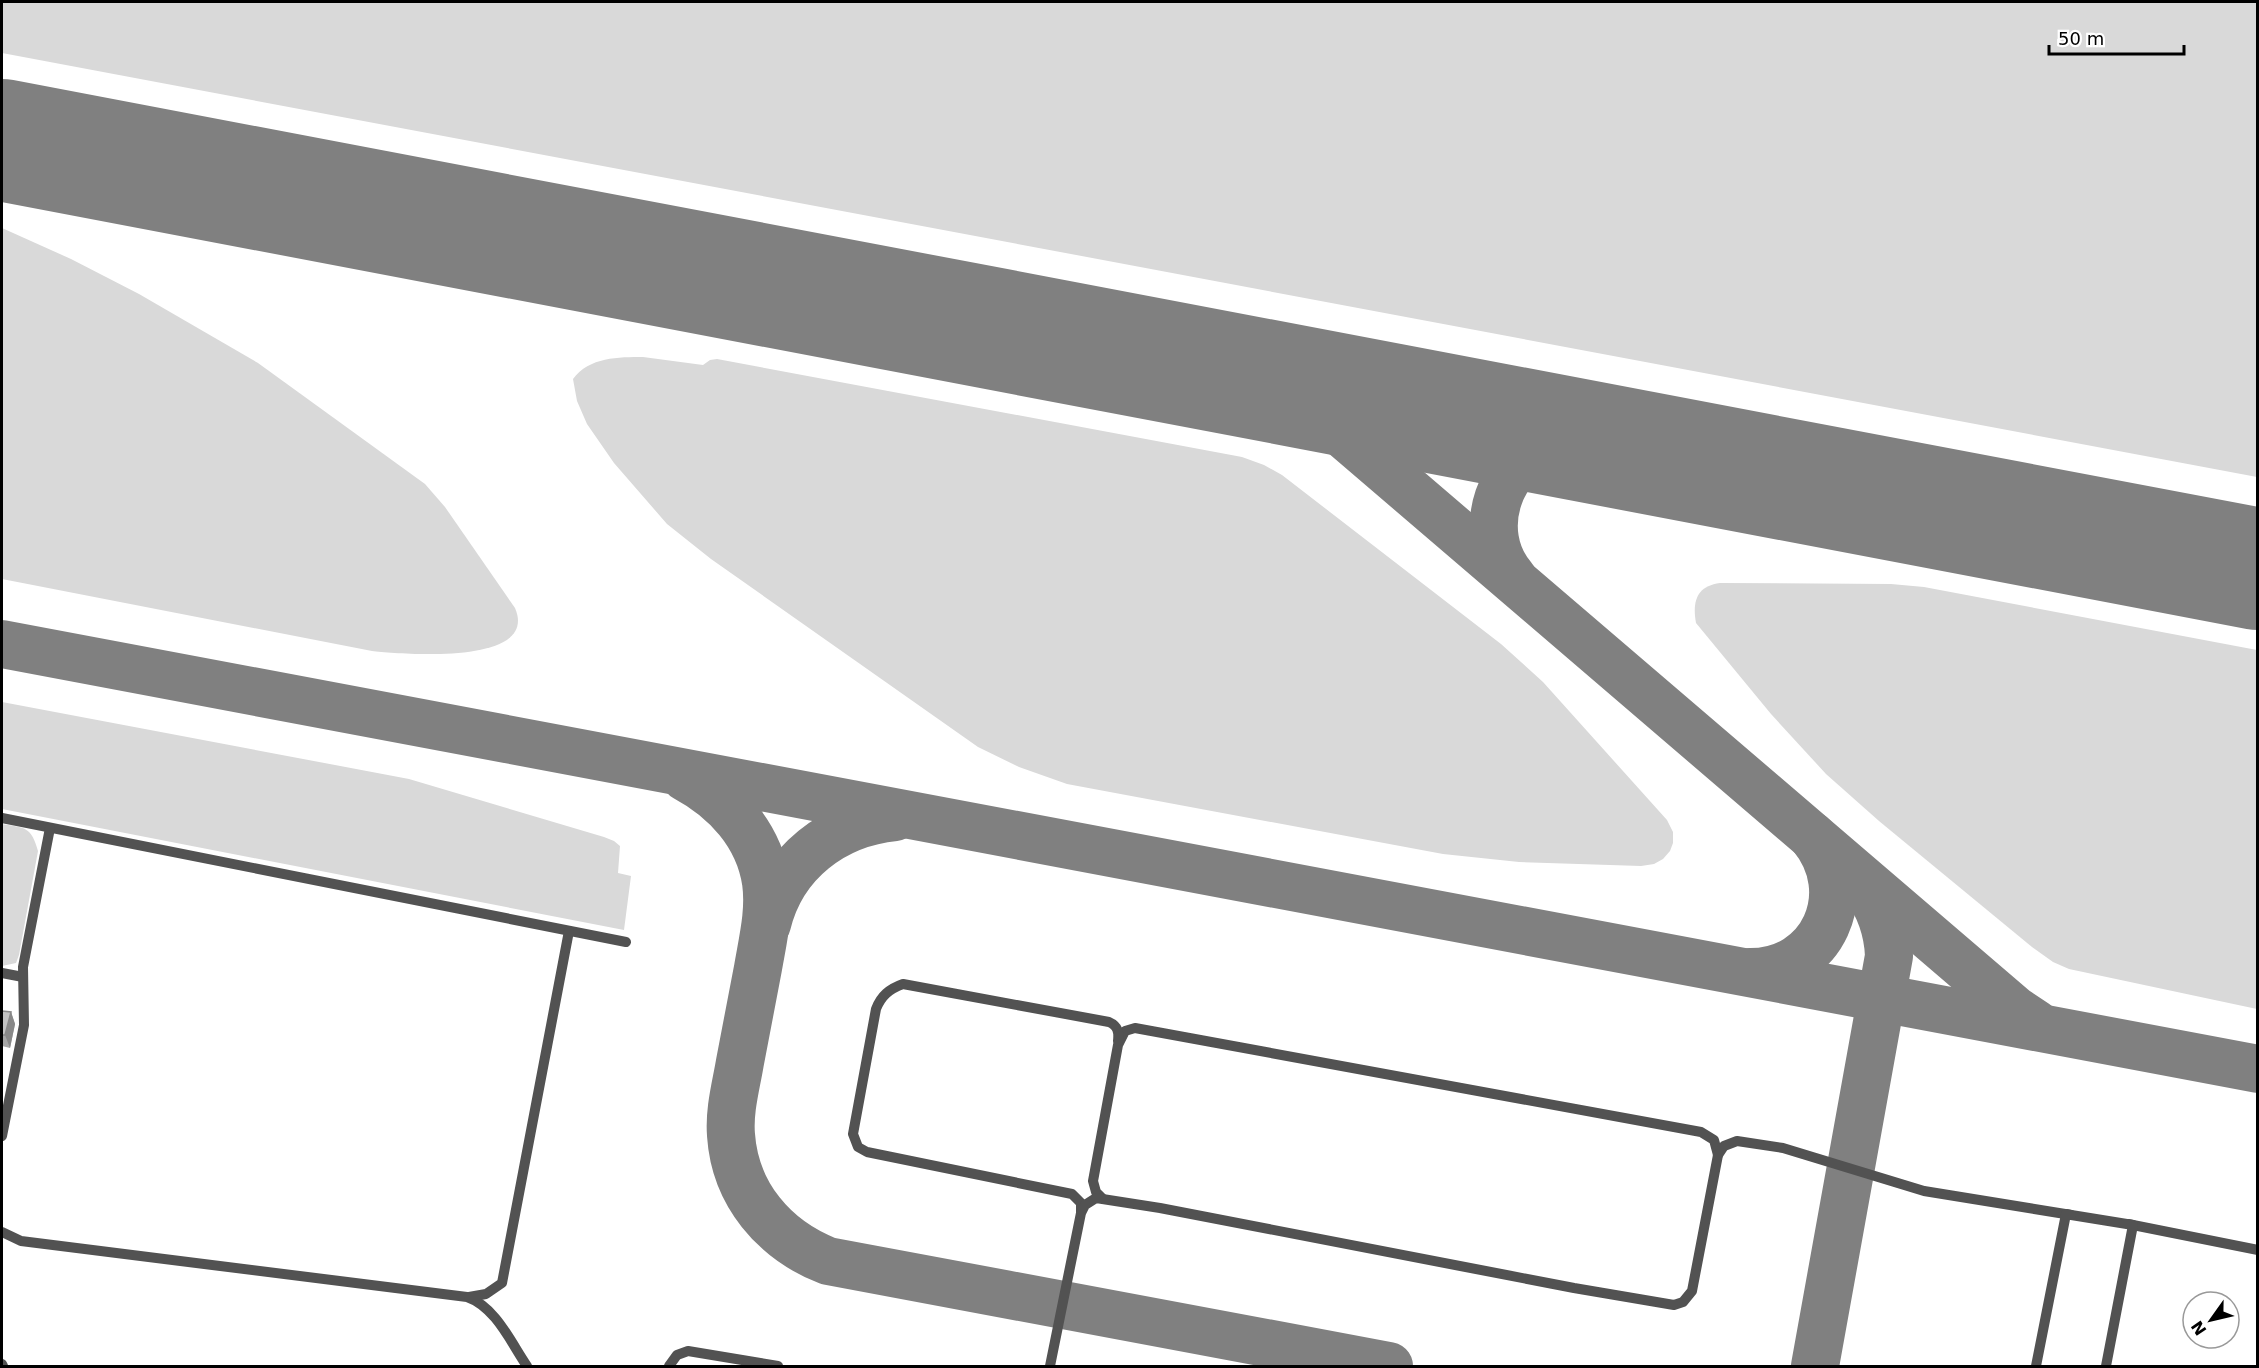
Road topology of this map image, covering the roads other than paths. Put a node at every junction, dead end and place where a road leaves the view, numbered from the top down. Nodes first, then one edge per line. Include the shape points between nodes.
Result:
1 (2, 818) edge
2 (50, 828) junction
3 (569, 931) junction
4 (626, 942) dead end
5 (2, 973) edge
6 (23, 977) junction
7 (1118, 1044) junction
8 (2, 1136) edge
9 (1718, 1155) junction
10 (1093, 1180) junction
11 (1070, 1193) junction
12 (1102, 1198) junction
13 (1081, 1213) junction
14 (2133, 1225) junction
15 (2, 1232) edge
16 (2258, 1250) edge
17 (461, 1296) junction
18 (527, 1366) edge
19 (669, 1366) edge
20 (778, 1366) edge
21 (1050, 1366) edge
22 (2036, 1366) edge
23 (2106, 1366) edge

1 - 2 lane
2 - 3 lane
2 - 6 lane
3 - 4 lane
3 - 17 lane via 502,1283 486,1294
5 - 6 lane
6 - 8 lane via 24,1025
7 - 9 lane via 1125,1031 1135,1028 1298,1057 1701,1132 1714,1140
7 - 10 lane
7 - 11 lane via 1118,1031 1109,1022 903,984 884,995 876,1009 853,1134 858,1147
9 - 12 lane via 1692,1291 1683,1302 1671,1305
9 - 14 lane via 1727,1144 1737,1141 1782,1148 1924,1191
10 - 11 lane via 1083,1191
10 - 12 lane via 1095,1192
11 - 13 lane via 1080,1200
12 - 13 lane via 1088,1202
13 - 21 lane
14 - 16 lane
14 - 22 lane via 2066,1214
14 - 23 lane
15 - 17 lane via 21,1241
17 - 18 lane via 490,1312
19 - 20 lane via 677,1355 688,1351

